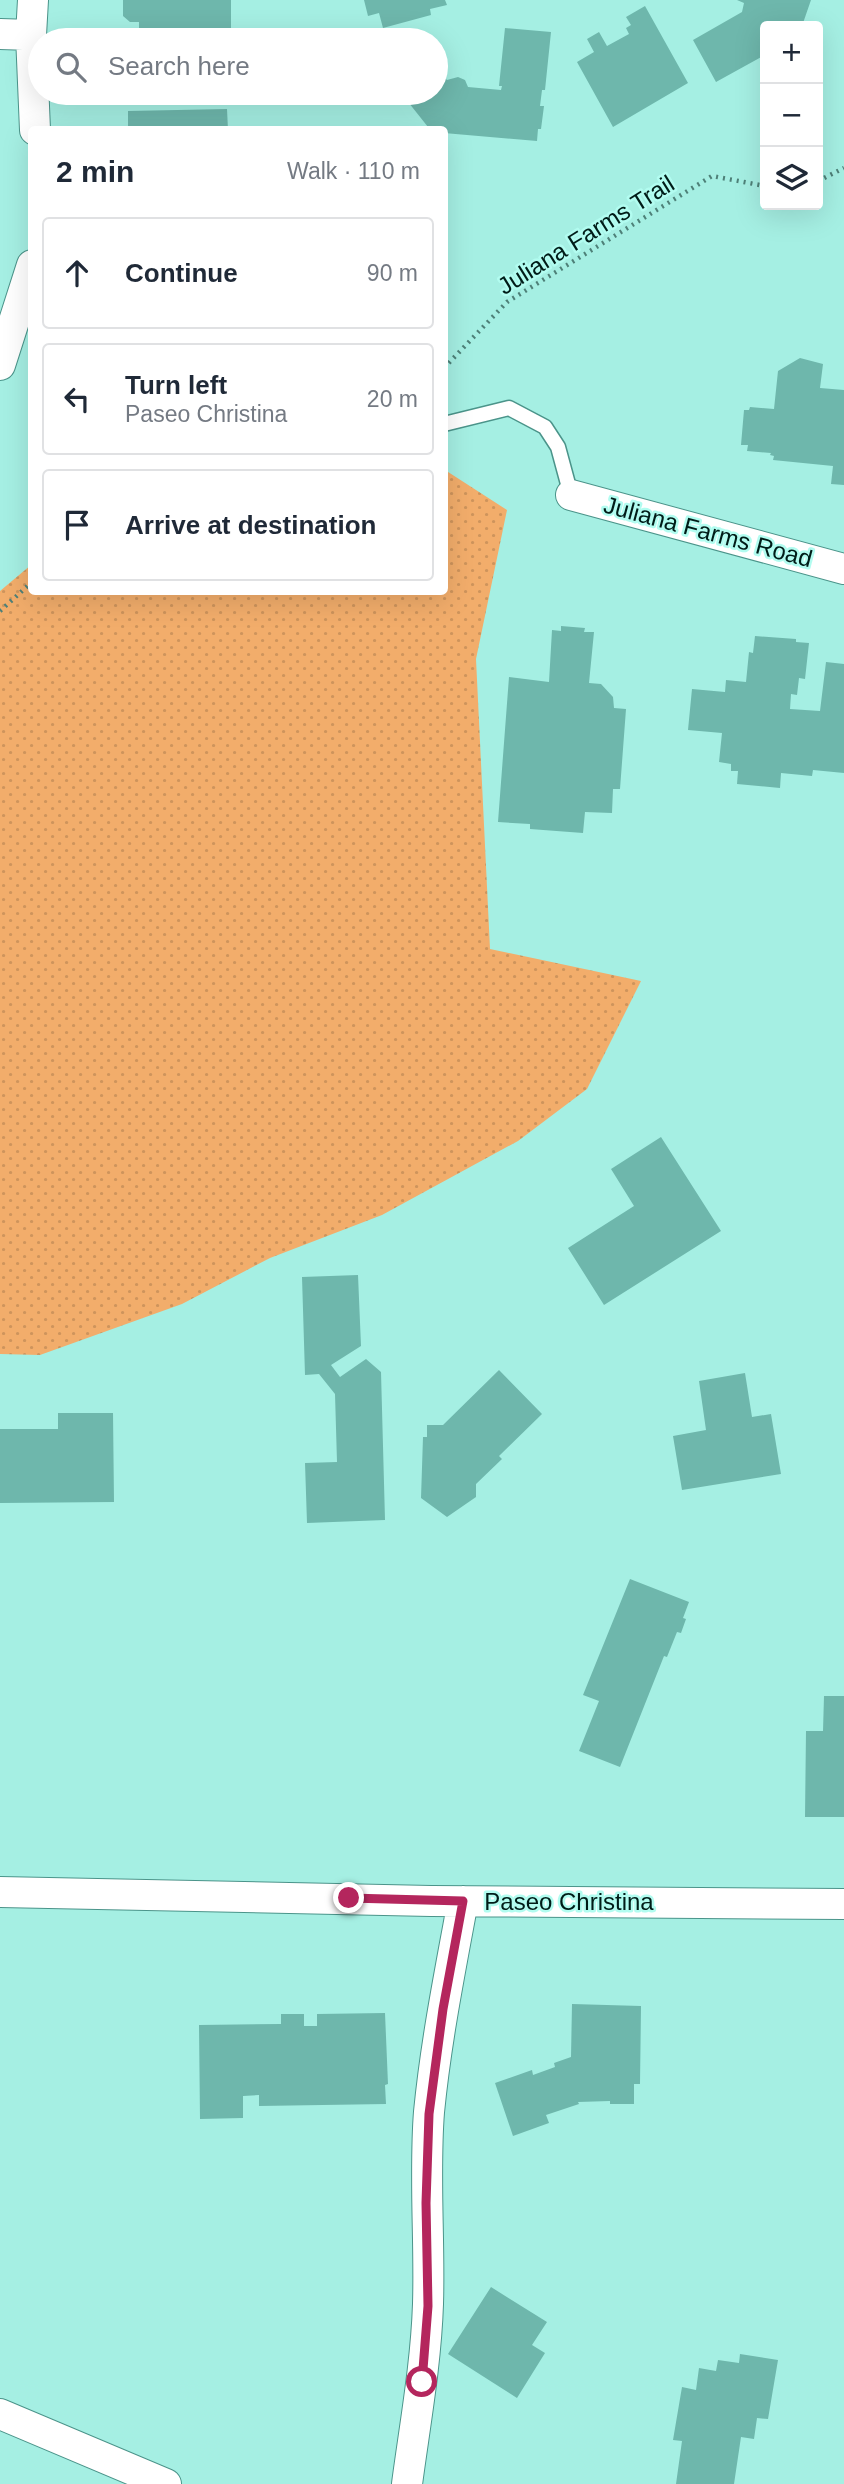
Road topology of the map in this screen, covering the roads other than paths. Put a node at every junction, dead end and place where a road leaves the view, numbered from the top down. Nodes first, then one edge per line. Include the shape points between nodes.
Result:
1 (33, 0) edge
2 (31, 28) edge
3 (0, 34) edge
4 (28, 35) edge
5 (34, 105) edge
6 (35, 126) edge
7 (28, 278) edge
8 (0, 365) edge
9 (448, 423) edge
10 (572, 495) joint
11 (844, 569) edge
12 (0, 1892) edge
13 (463, 1901) junction
14 (844, 1903) edge
15 (0, 2414) edge
16 (166, 2484) edge
17 (407, 2484) edge

1 - 2 street
3 - 4 street
5 - 6 street
7 - 8 street
9 - 10 lane via 509,408 545,427 558,447
10 - 11 street, Juliana Farms Road
12 - 13 street, Paseo Christina
13 - 14 street, Paseo Christina
13 - 17 street via 429,2114 428,2306
15 - 16 street

